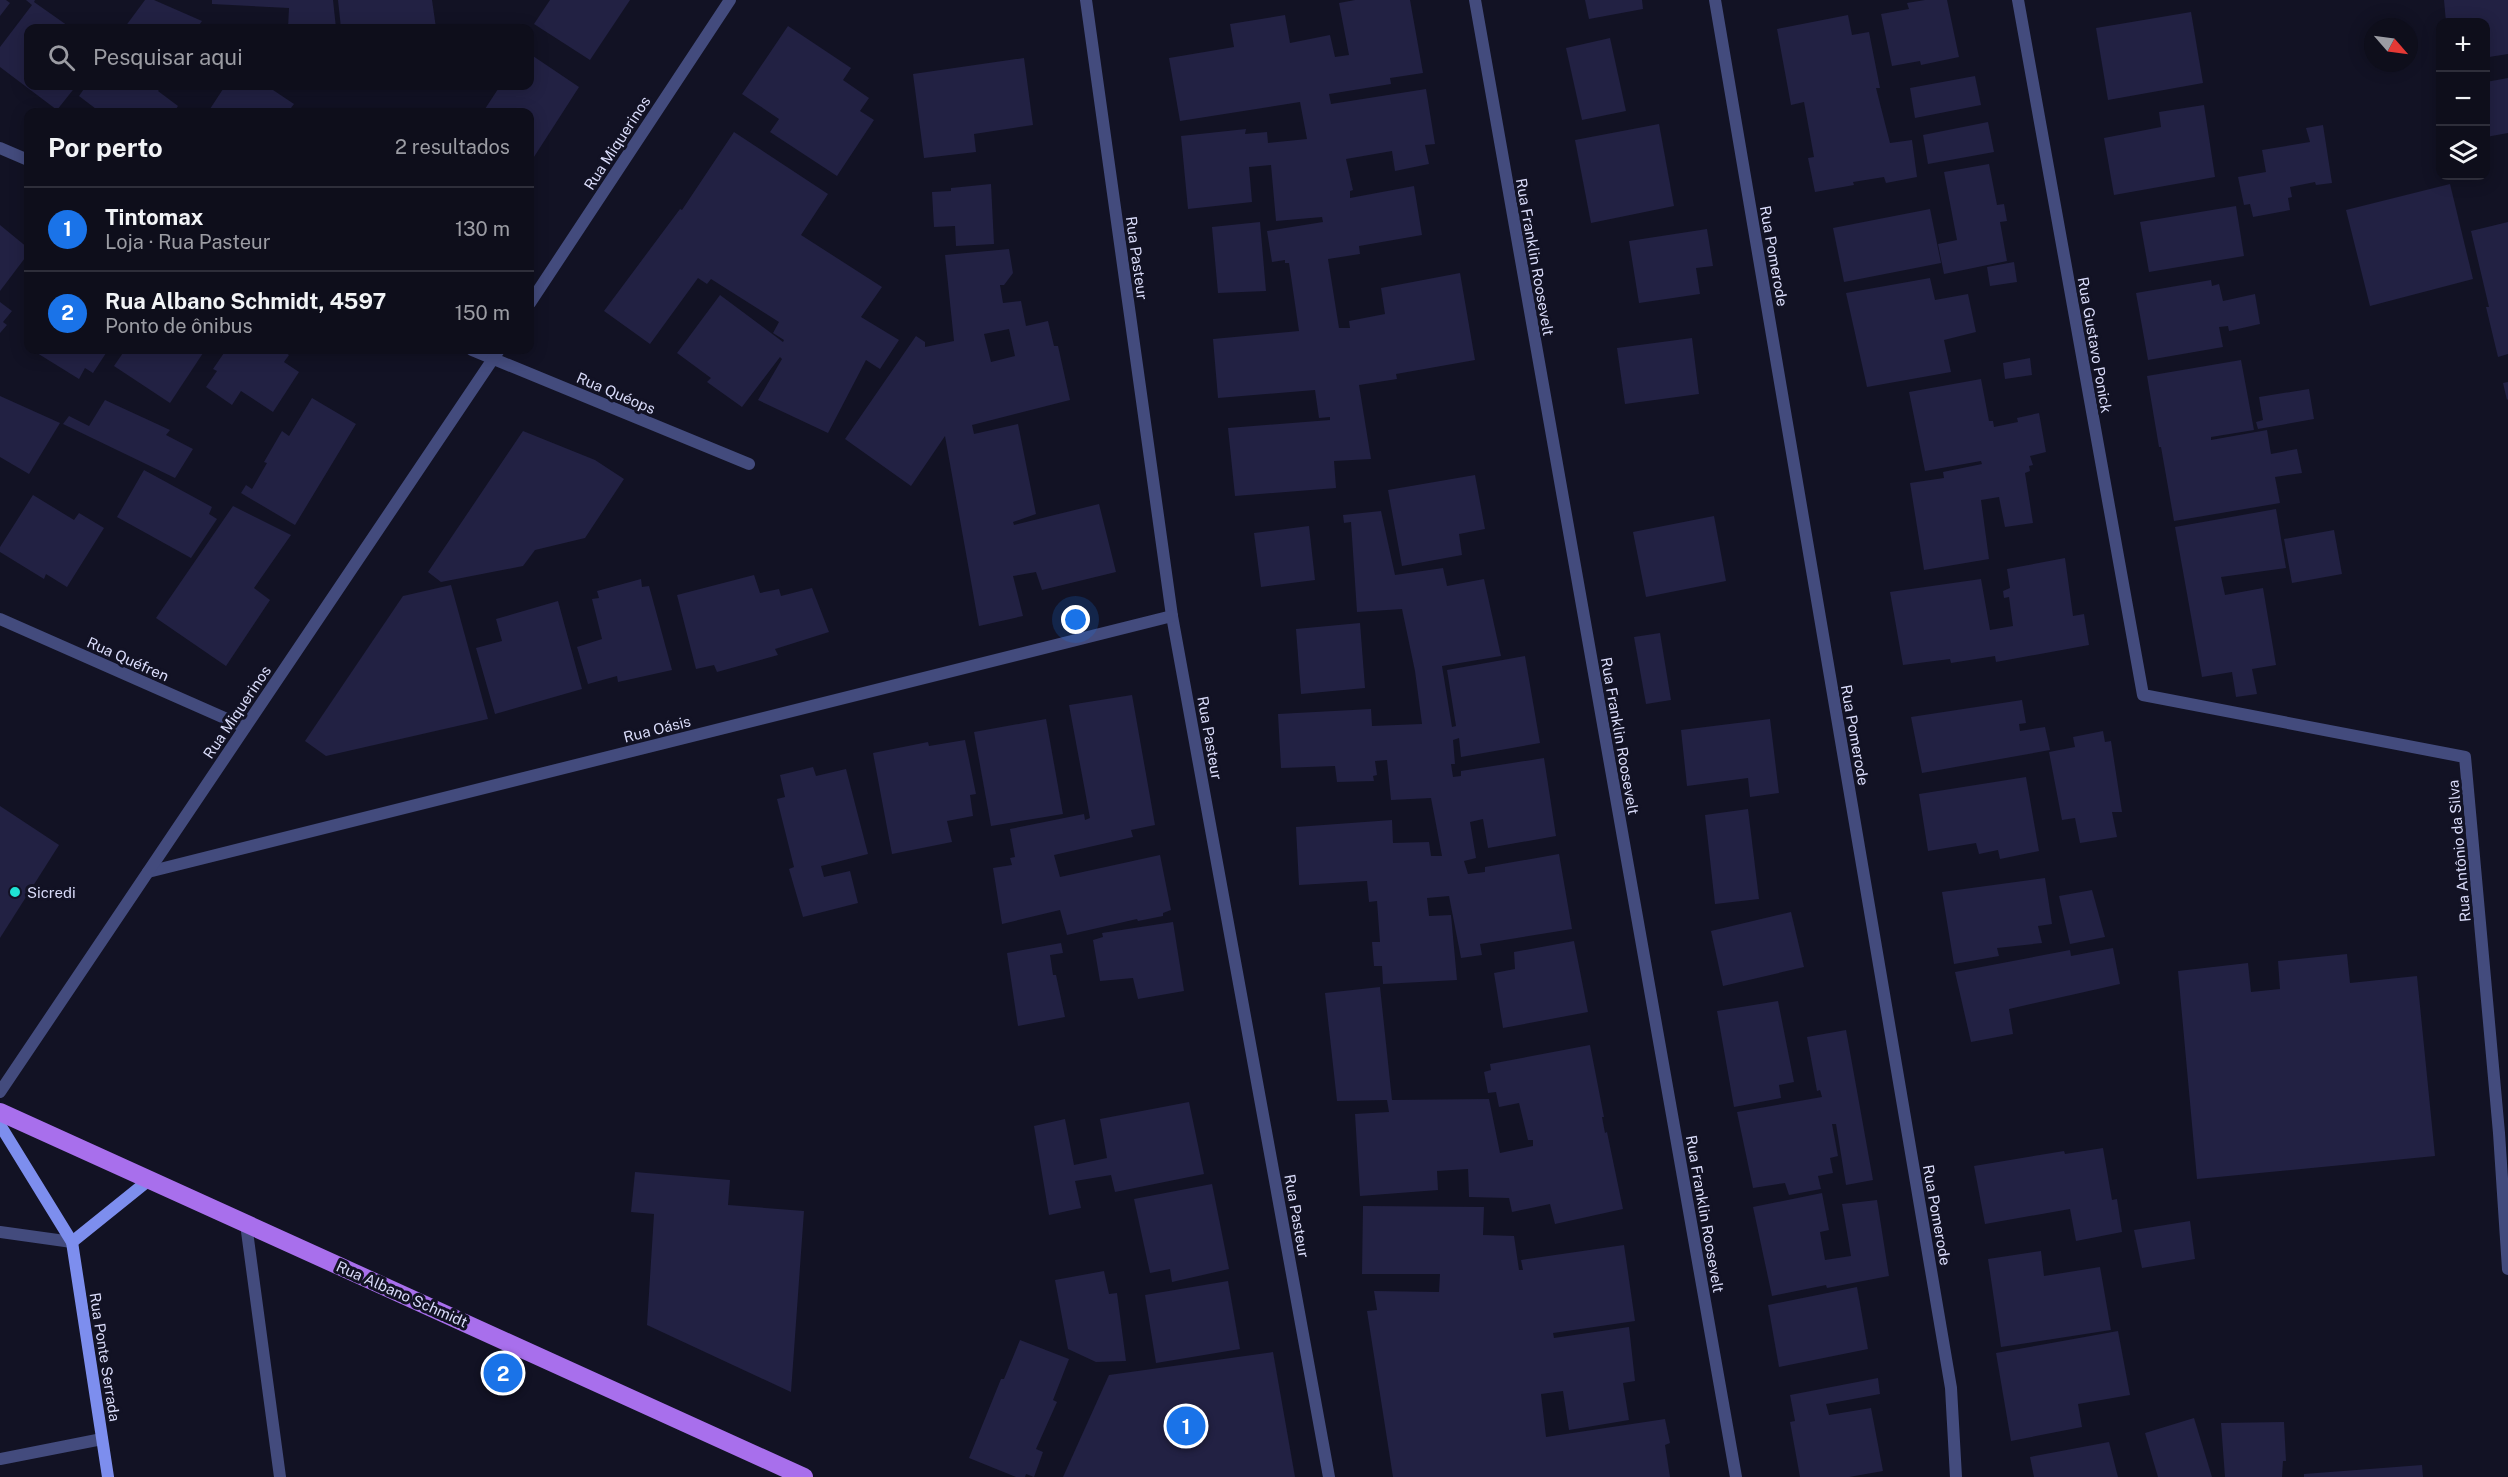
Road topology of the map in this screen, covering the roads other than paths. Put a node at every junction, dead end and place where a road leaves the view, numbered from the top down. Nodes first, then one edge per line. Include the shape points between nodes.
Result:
1 (730, 0) edge
2 (1086, 0) edge
3 (1475, 0) edge
4 (1715, 0) edge
5 (2018, 0) edge
6 (0, 148) edge
7 (24, 158) edge
8 (534, 297) edge
9 (496, 354) edge
10 (749, 464) dead end
11 (1172, 616) junction
12 (0, 619) edge
13 (2143, 695) joint
14 (245, 727) junction
15 (148, 872) junction
16 (0, 1092) edge
17 (0, 1112) edge
18 (0, 1125) edge
19 (149, 1180) junction
20 (246, 1224) junction
21 (0, 1232) edge
22 (72, 1242) junction
23 (2508, 1269) edge
24 (102, 1439) junction
25 (0, 1459) edge
26 (108, 1477) edge
27 (280, 1477) edge
28 (804, 1477) edge
29 (1329, 1477) edge
30 (1736, 1477) edge
31 (1956, 1477) edge

1 - 8 street, Rua Miquerinos
2 - 11 street, Rua Pasteur
3 - 30 street, Rua Franklin Roosevelt
4 - 31 street, Rua Pomerode via 1951,1388
5 - 13 street, Rua Gustavo Ponick
6 - 7 street
9 - 10 street, Rua Quéops
9 - 14 street, Rua Miquerinos
11 - 15 street, Rua Oásis
11 - 29 street, Rua Pasteur
12 - 14 street, Rua Quéfren
13 - 23 street, Rua Antônio da Silva via 2465,758
14 - 15 street, Rua Miquerinos
15 - 16 street, Rua Miquerinos
17 - 19 main road, Rua Albano Schmidt
18 - 22 street, Rua Ponte Serrada
19 - 20 main road, Rua Albano Schmidt
19 - 22 street
20 - 27 street
20 - 28 main road, Rua Albano Schmidt
21 - 22 street
22 - 24 street, Rua Ponte Serrada
24 - 25 street
24 - 26 street, Rua Ponte Serrada

